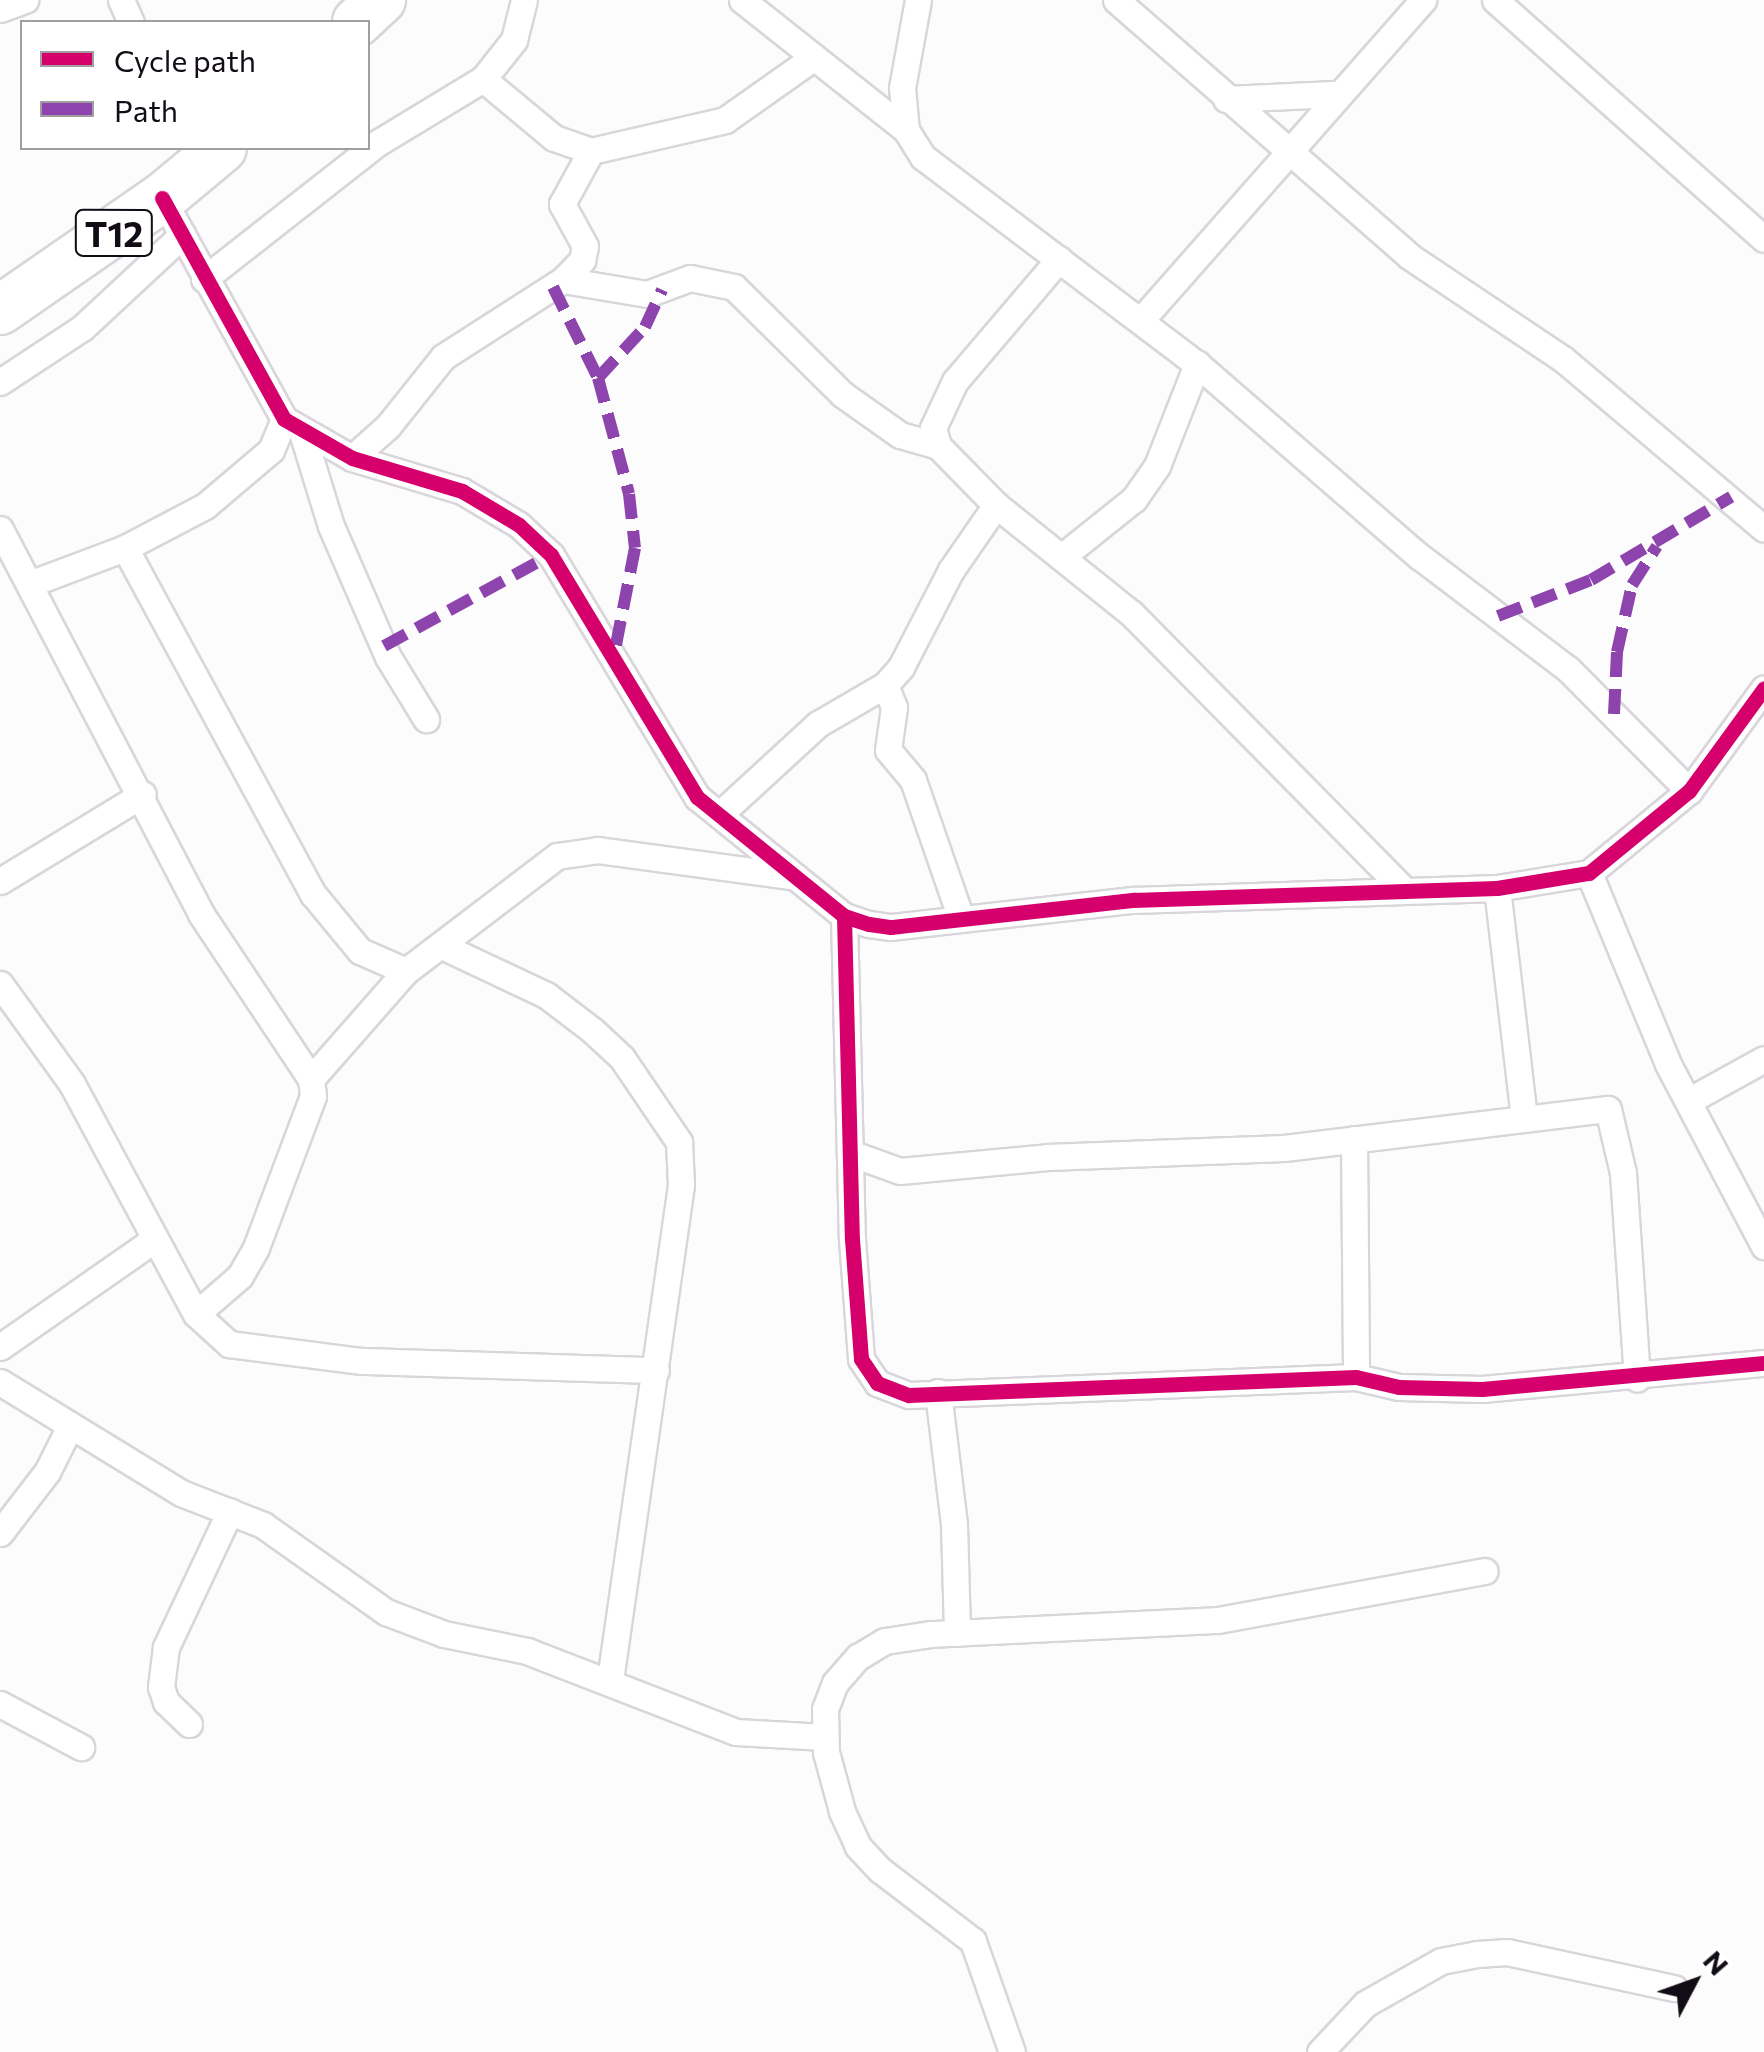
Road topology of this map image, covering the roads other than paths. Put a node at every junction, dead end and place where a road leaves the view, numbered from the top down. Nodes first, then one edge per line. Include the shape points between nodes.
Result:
1 (26, 0) edge
2 (381, 0) edge
3 (524, 0) edge
4 (742, 0) edge
5 (918, 0) edge
6 (1116, 0) edge
7 (1423, 0) edge
8 (1495, 0) edge
9 (0, 9) edge
10 (359, 20) edge
11 (810, 60) junction
12 (482, 79) junction
13 (1334, 94) junction
14 (1226, 99) junction
15 (906, 130) junction
16 (370, 149) edge
17 (369, 150) edge
18 (591, 152) junction
19 (204, 154) edge
20 (1287, 154) junction
21 (172, 217) junction
22 (1764, 239) edge
23 (1059, 259) junction
24 (204, 279) junction
25 (563, 280) junction
26 (0, 310) edge
27 (1141, 320) junction
28 (1197, 364) junction
29 (0, 382) edge
30 (293, 426) junction
31 (938, 446) junction
32 (352, 458) junction
33 (996, 505) junction
34 (0, 529) edge
35 (1764, 530) edge
36 (124, 548) junction
37 (1064, 555) junction
38 (32, 583) junction
39 (886, 685) junction
40 (1764, 688) edge
41 (426, 719) dead end
42 (1689, 792) junction
43 (143, 794) junction
44 (720, 814) junction
45 (1588, 873) junction
46 (792, 876) junction
47 (0, 881) edge
48 (1402, 888) junction
49 (1496, 888) junction
50 (844, 916) junction
51 (960, 919) junction
52 (444, 947) junction
53 (406, 971) junction
54 (0, 984) edge
55 (1764, 1059) edge
56 (311, 1079) junction
57 (1688, 1101) junction
58 (1524, 1117) junction
59 (1354, 1139) junction
60 (850, 1153) junction
61 (152, 1241) junction
62 (1764, 1246) edge
63 (196, 1314) junction
64 (0, 1347) edge
65 (1764, 1363) edge
66 (656, 1370) junction
67 (1356, 1378) junction
68 (1637, 1380) junction
69 (0, 1382) edge
70 (938, 1392) junction
71 (70, 1428) junction
72 (230, 1511) junction
73 (0, 1532) edge
74 (1485, 1571) dead end
75 (958, 1633) junction
76 (610, 1680) junction
77 (0, 1704) edge
78 (189, 1724) dead end
79 (826, 1737) junction
80 (81, 1747) dead end
81 (1674, 1988) dead end
82 (1012, 2052) edge
83 (1320, 2052) edge

1 - 9 street
2 - 10 highway
3 - 12 street via 514,40
4 - 11 street
5 - 15 street via 902,88
6 - 14 street
7 - 13 street
8 - 22 street
11 - 15 street
11 - 18 street via 725,120
12 - 16 street
12 - 18 street via 554,138
13 - 14 street
13 - 20 street
14 - 20 street
15 - 23 street via 923,157
17 - 24 street
18 - 25 street via 564,196 566,216 585,246 582,260
19 - 21 highway, T12
20 - 27 street
20 - 35 street via 1409,256 1562,360
21 - 24 street
21 - 26 highway, T12
21 - 29 street via 82,328
23 - 27 street
23 - 31 street via 954,381 933,428
24 - 30 street
25 - 31 street via 647,294 690,278 734,287 842,394 900,434
25 - 32 street via 443,357 388,426
27 - 28 street
28 - 37 street via 1157,466 1134,499
28 - 42 street via 1418,556 1568,669
30 - 32 street
30 - 36 street via 204,506
30 - 41 street via 388,656
31 - 33 street
32 - 44 street via 462,491 519,524 551,555 676,770
33 - 37 street
33 - 39 street
34 - 38 street
36 - 38 street
36 - 53 street via 313,894 360,951
37 - 48 street via 1131,613
38 - 43 street via 88,703
39 - 44 street via 818,724
39 - 51 street via 894,707 888,750 913,780
40 - 42 street
42 - 45 street
43 - 47 street
43 - 56 street via 201,914
44 - 46 street
45 - 49 street
45 - 57 street
46 - 50 street
46 - 52 street via 578,851 557,856
48 - 49 street
48 - 51 street via 1133,900
49 - 58 street
50 - 51 street via 891,927
50 - 60 street
52 - 53 street
52 - 66 street via 546,996 592,1030 673,1126 681,1186
53 - 56 street
54 - 61 street via 72,1084
55 - 57 street
56 - 63 street via 312,1096 256,1248 240,1276
57 - 62 street
58 - 59 street
58 - 68 street via 1608,1109 1623,1174
59 - 60 street via 900,1171
59 - 67 street
60 - 70 street via 861,1359 877,1383 909,1395
61 - 63 street
61 - 64 street
63 - 66 street via 229,1344 286,1355
65 - 68 street
66 - 76 street
67 - 68 street via 1398,1387 1482,1389
67 - 70 street
69 - 71 street
70 - 75 street
71 - 72 street via 182,1494
71 - 73 street via 47,1472
72 - 76 street via 263,1524 386,1612
72 - 78 street via 166,1647 161,1687 166,1702
74 - 75 street via 1218,1620
75 - 79 street via 885,1641 858,1657 835,1683 825,1709
76 - 79 street via 736,1732
77 - 80 street
79 - 82 street via 842,1811 858,1846 973,1941
81 - 83 street via 1507,1952 1477,1954 1441,1961 1365,2004

